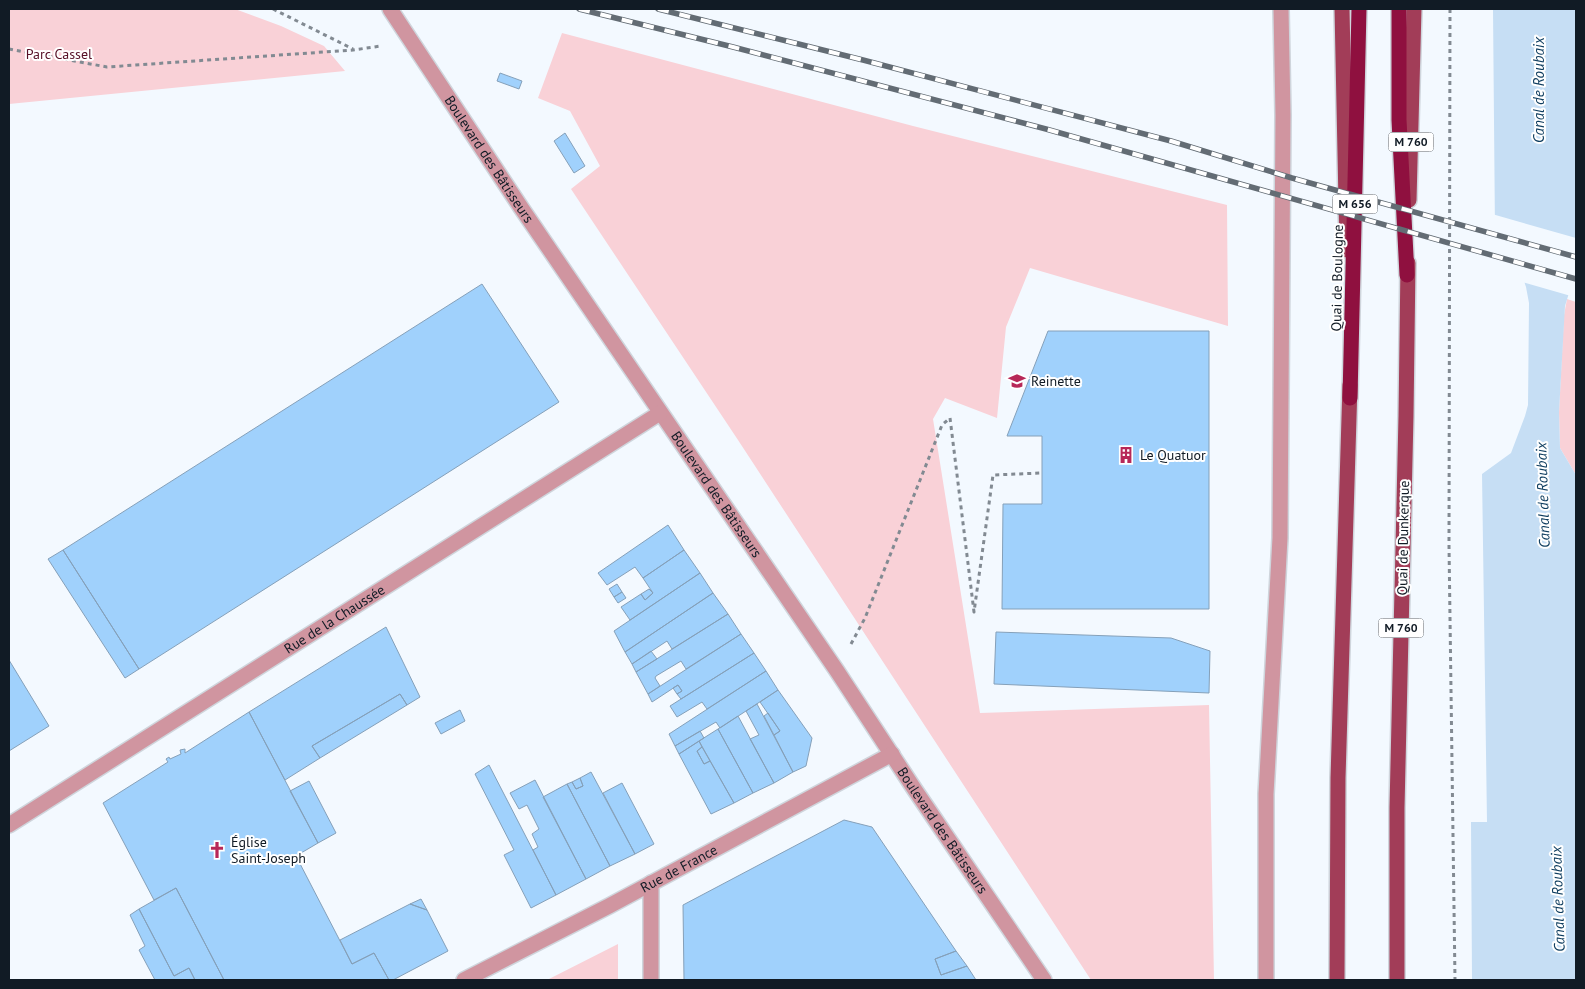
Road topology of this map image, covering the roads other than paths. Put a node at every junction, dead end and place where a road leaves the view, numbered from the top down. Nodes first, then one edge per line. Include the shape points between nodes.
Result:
1 (390, 9) edge
2 (1281, 9) edge
3 (1342, 9) edge
4 (1359, 9) edge
5 (1399, 9) edge
6 (1414, 9) edge
7 (1407, 275) junction
8 (1350, 398) junction
9 (660, 413) junction
10 (892, 754) junction
11 (9, 825) edge
12 (651, 883) junction
13 (464, 980) edge
14 (651, 980) edge
15 (1044, 980) edge
16 (1266, 980) edge
17 (1337, 980) edge
18 (1397, 980) edge

1 - 9 street, Boulevard des Bâtisseurs
2 - 16 street via 1280,538 1266,794
3 - 8 main road
4 - 8 highway, Quai de Boulogne / M 656
5 - 7 highway via 1399,120
6 - 7 main road, M 760
7 - 18 main road, Quai de Dunkerque / M 760
8 - 17 main road via 1338,778
9 - 10 street, Boulevard des Bâtisseurs
9 - 11 street, Rue de la Chaussée
10 - 12 street, Rue de France
10 - 15 street, Boulevard des Bâtisseurs
12 - 13 street, Rue de France
12 - 14 street

